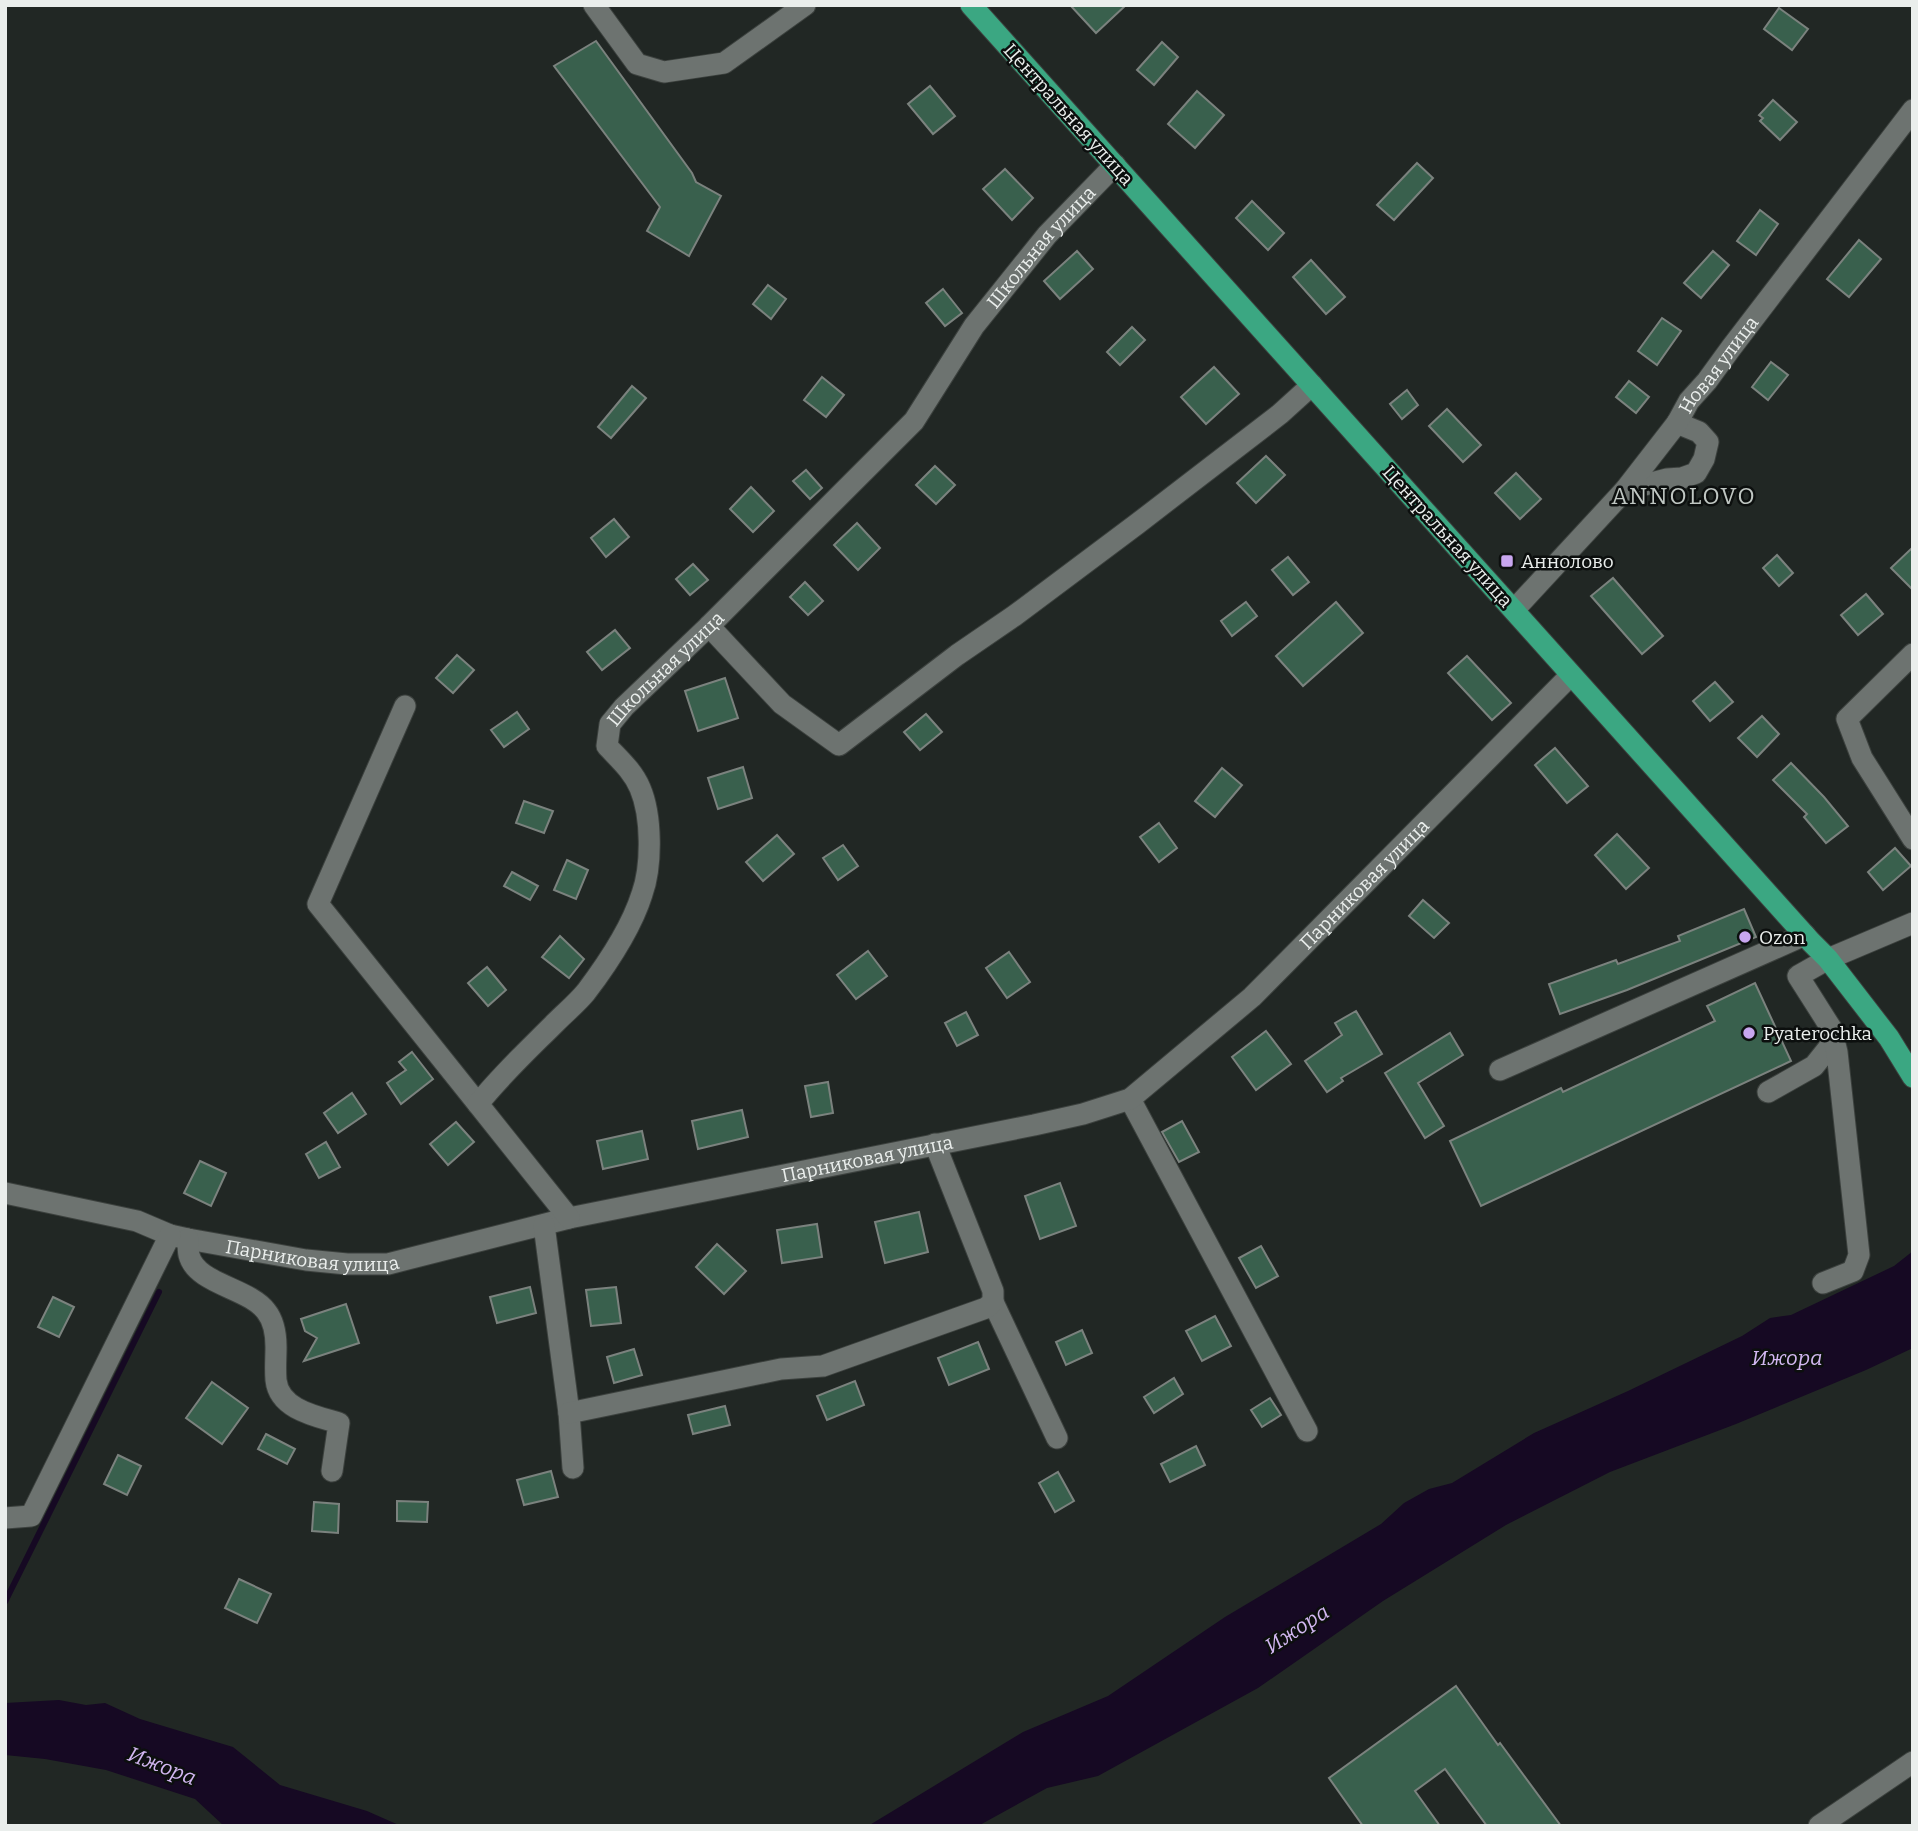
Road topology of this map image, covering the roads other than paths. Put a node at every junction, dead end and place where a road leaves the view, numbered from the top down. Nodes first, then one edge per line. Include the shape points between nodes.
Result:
1 (594, 5) edge
2 (805, 5) edge
3 (971, 5) edge
4 (1913, 110) edge
5 (1115, 165) junction
6 (1312, 385) junction
7 (1677, 423) junction
8 (1625, 490) junction
9 (1514, 610) junction
10 (709, 626) junction
11 (1913, 654) edge
12 (1571, 675) junction
13 (405, 706) dead end
14 (1913, 839) edge
15 (1913, 923) edge
16 (1805, 935) junction
17 (1828, 959) junction
18 (1834, 1041) junction
19 (1500, 1070) dead end
20 (1913, 1077) edge
21 (1768, 1092) dead end
22 (1130, 1099) junction
23 (478, 1104) junction
24 (935, 1144) junction
25 (5, 1193) edge
26 (569, 1218) junction
27 (544, 1225) junction
28 (179, 1237) junction
29 (1823, 1283) dead end
30 (993, 1302) junction
31 (569, 1413) junction
32 (1307, 1431) dead end
33 (1057, 1438) dead end
34 (573, 1468) dead end
35 (332, 1471) dead end
36 (5, 1518) edge
37 (1913, 1762) edge
38 (1819, 1826) edge

1 - 2 street via 637,64 664,72 724,63
3 - 5 main road, Центральная улица
4 - 7 street, Новая улица via 1689,401
5 - 6 main road, Центральная улица
5 - 10 street, Школьная улица via 1046,236 974,326 914,421
6 - 9 main road, Центральная улица
6 - 10 street via 1137,524 839,745 782,704
7 - 8 street, Новая улица
7 - 8 street via 1699,432 1708,442 1696,473
8 - 9 street, Новая улица
9 - 12 main road, Центральная улица
10 - 23 street, Школьная улица via 610,724 607,746 640,788 649,832 643,893 630,922 585,993
11 - 14 street via 1847,719 1862,758
12 - 16 main road, Центральная улица
12 - 22 street, Парниковая улица via 1252,997
13 - 23 street via 318,904
15 - 17 street
16 - 17 main road, Центральная улица
16 - 19 street
17 - 18 street via 1798,976 1831,1028
17 - 20 main road, Центральная улица
18 - 21 street via 1814,1066
18 - 29 street via 1859,1255 1853,1271
22 - 24 street, Парниковая улица via 1083,1114
22 - 32 street
23 - 26 street
24 - 26 street, Парниковая улица
24 - 30 street via 993,1291
25 - 28 street, Парниковая улица via 137,1221
26 - 27 street, Парниковая улица
27 - 28 street, Парниковая улица via 388,1264 306,1260
27 - 31 street
28 - 35 street via 200,1272 265,1309 276,1338 280,1393 298,1409 339,1423
28 - 36 street via 31,1516
30 - 31 street via 823,1366 767,1371
30 - 33 street
31 - 34 street
37 - 38 street

